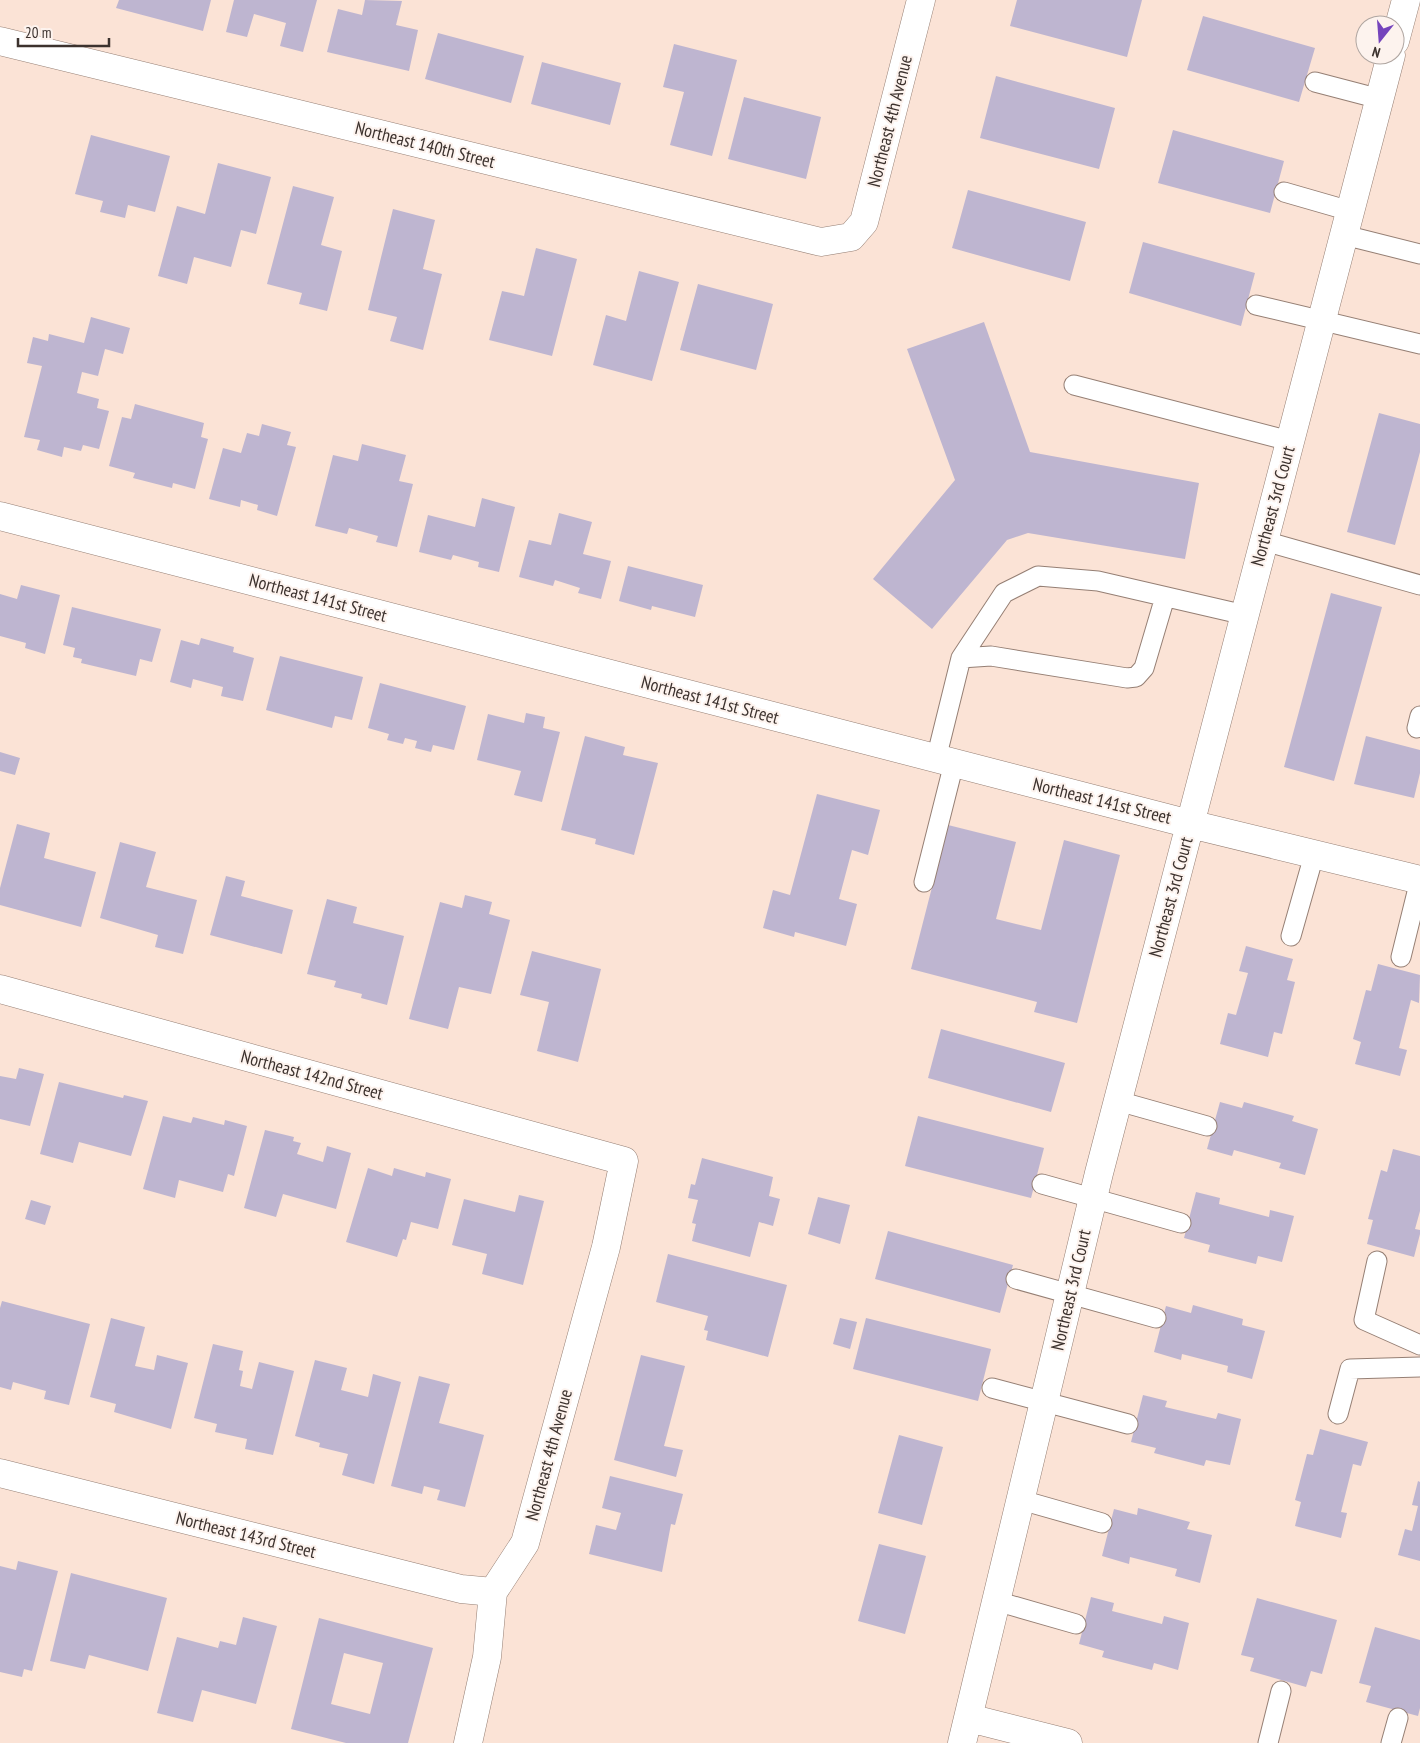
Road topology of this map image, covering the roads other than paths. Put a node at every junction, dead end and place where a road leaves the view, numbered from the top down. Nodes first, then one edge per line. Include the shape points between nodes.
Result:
1 (921, 0) edge
2 (1406, 0) edge
3 (1402, 15) edge
4 (0, 41) edge
5 (1388, 65) edge
6 (1315, 82) dead end
7 (1380, 99) junction
8 (1284, 192) dead end
9 (1347, 223) junction
10 (851, 237) joint
11 (1413, 252) edge
12 (1256, 305) dead end
13 (1322, 321) junction
14 (1420, 344) edge
15 (1074, 385) dead end
16 (1290, 441) junction
17 (0, 516) edge
18 (1264, 541) junction
19 (1420, 585) edge
20 (1165, 597) junction
21 (1245, 615) junction
22 (961, 658) junction
23 (945, 761) junction
24 (1190, 824) junction
25 (1314, 854) junction
26 (1420, 880) edge
27 (924, 882) dead end
28 (1291, 936) dead end
29 (1401, 957) dead end
30 (0, 989) edge
31 (1118, 1101) junction
32 (1207, 1126) dead end
33 (624, 1161) joint
34 (1042, 1184) dead end
35 (1093, 1198) junction
36 (1181, 1223) dead end
37 (1377, 1261) dead end
38 (1016, 1279) dead end
39 (1070, 1294) junction
40 (1156, 1318) dead end
41 (1420, 1345) edge
42 (1420, 1367) edge
43 (992, 1388) dead end
44 (1044, 1402) junction
45 (1338, 1414) dead end
46 (1128, 1424) dead end
47 (0, 1473) edge
48 (1021, 1500) junction
49 (1102, 1523) dead end
50 (493, 1592) junction
51 (996, 1601) junction
52 (1076, 1624) dead end
53 (1281, 1691) dead end
54 (1398, 1718) dead end
55 (965, 1730) edge
56 (468, 1743) edge
57 (1068, 1743) edge
58 (1268, 1743) edge
59 (1391, 1743) edge

1 - 10 street, Northeast 4th Avenue via 864,222
2 - 3 street
4 - 10 street, Northeast 140th Street via 821,242
5 - 7 street, Northeast 3rd Court
6 - 7 lane
7 - 9 street, Northeast 3rd Court
8 - 9 lane
9 - 11 lane
9 - 13 street, Northeast 3rd Court
12 - 13 lane
13 - 14 lane
13 - 16 street, Northeast 3rd Court
15 - 16 lane
16 - 18 street, Northeast 3rd Court
17 - 23 street, Northeast 141st Street
18 - 19 lane
18 - 21 street, Northeast 3rd Court
20 - 21 lane
20 - 22 lane via 1098,581 1038,576 1004,593
20 - 22 lane via 1144,668 1136,677 991,656
21 - 24 street, Northeast 3rd Court
22 - 23 lane
23 - 24 street, Northeast 141st Street
23 - 27 lane
24 - 25 street, Northeast 141st Street
24 - 31 street, Northeast 3rd Court
25 - 26 street, Northeast 141st Street
25 - 28 lane
26 - 29 lane
30 - 33 street, Northeast 142nd Street
31 - 32 lane
31 - 35 street, Northeast 3rd Court
33 - 50 street, Northeast 4th Avenue via 606,1247 525,1543
34 - 35 lane
35 - 36 lane
35 - 39 street, Northeast 3rd Court
37 - 41 lane via 1364,1320
38 - 39 lane
39 - 40 lane
39 - 44 street, Northeast 3rd Court
42 - 45 lane via 1350,1369
43 - 44 lane
44 - 46 lane
44 - 48 street, Northeast 3rd Court
47 - 50 street, Northeast 143rd Street via 460,1588
48 - 49 lane
48 - 51 street, Northeast 3rd Court
50 - 56 street, Northeast 4th Avenue via 487,1657
51 - 52 lane
51 - 55 street, Northeast 3rd Court
53 - 58 lane
54 - 59 lane
55 - 57 street

